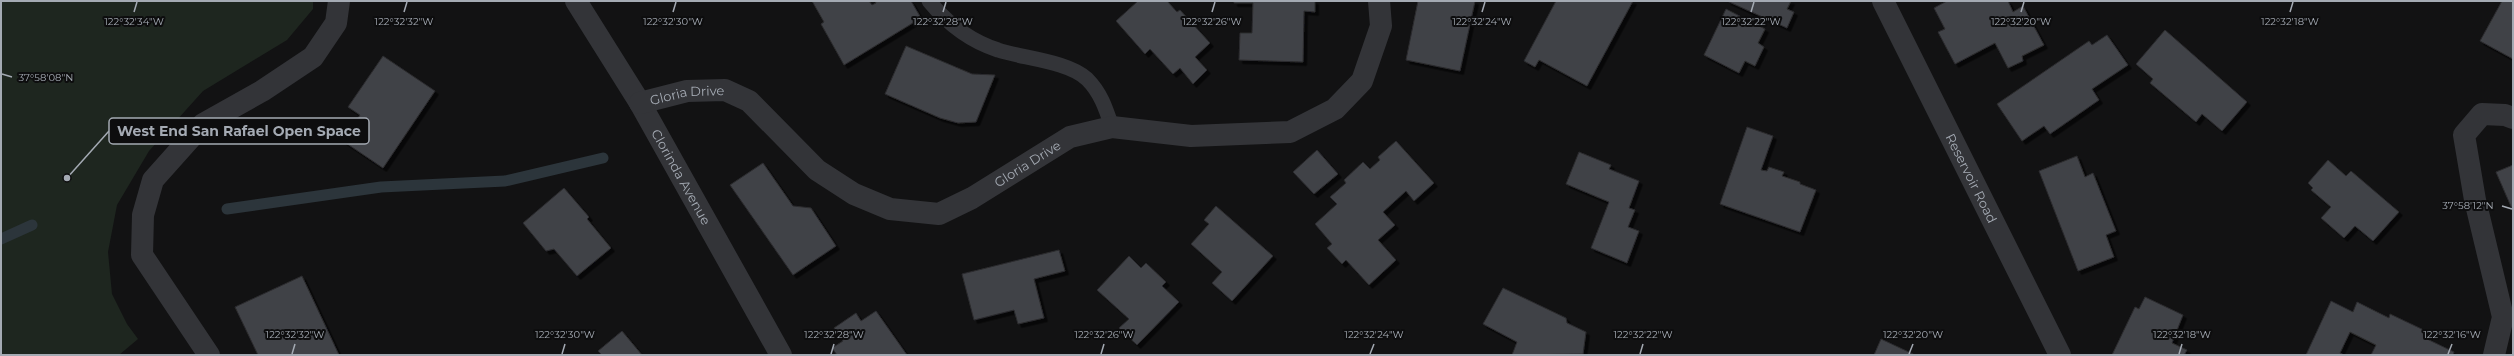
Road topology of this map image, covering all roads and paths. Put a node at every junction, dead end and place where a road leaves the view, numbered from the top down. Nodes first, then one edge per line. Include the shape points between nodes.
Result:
1 (339, 1) edge
2 (576, 1) edge
3 (929, 1) edge
4 (1379, 1) edge
5 (1883, 1) edge
6 (640, 103) junction
7 (2513, 118) edge
8 (1112, 128) junction
9 (209, 355) edge
10 (781, 355) edge
11 (2060, 355) edge
12 (2494, 355) edge

1 - 9 street via 336,23 313,57 262,91 203,124 153,180 143,215 142,255
2 - 6 street, Clorinda Avenue
3 - 8 lane via 943,19 970,37 998,50 1027,55 1062,66 1086,78 1102,98
4 - 8 street, Gloria Drive via 1381,26 1362,81 1334,109 1290,132 1191,136
5 - 11 street, Reservoir Road
6 - 8 street, Gloria Drive via 687,91 725,90 749,101 816,170 854,194 890,209 939,214 972,198 1070,137
6 - 10 street, Clorinda Avenue
7 - 12 street via 2482,114 2464,135 2475,200 2503,317

